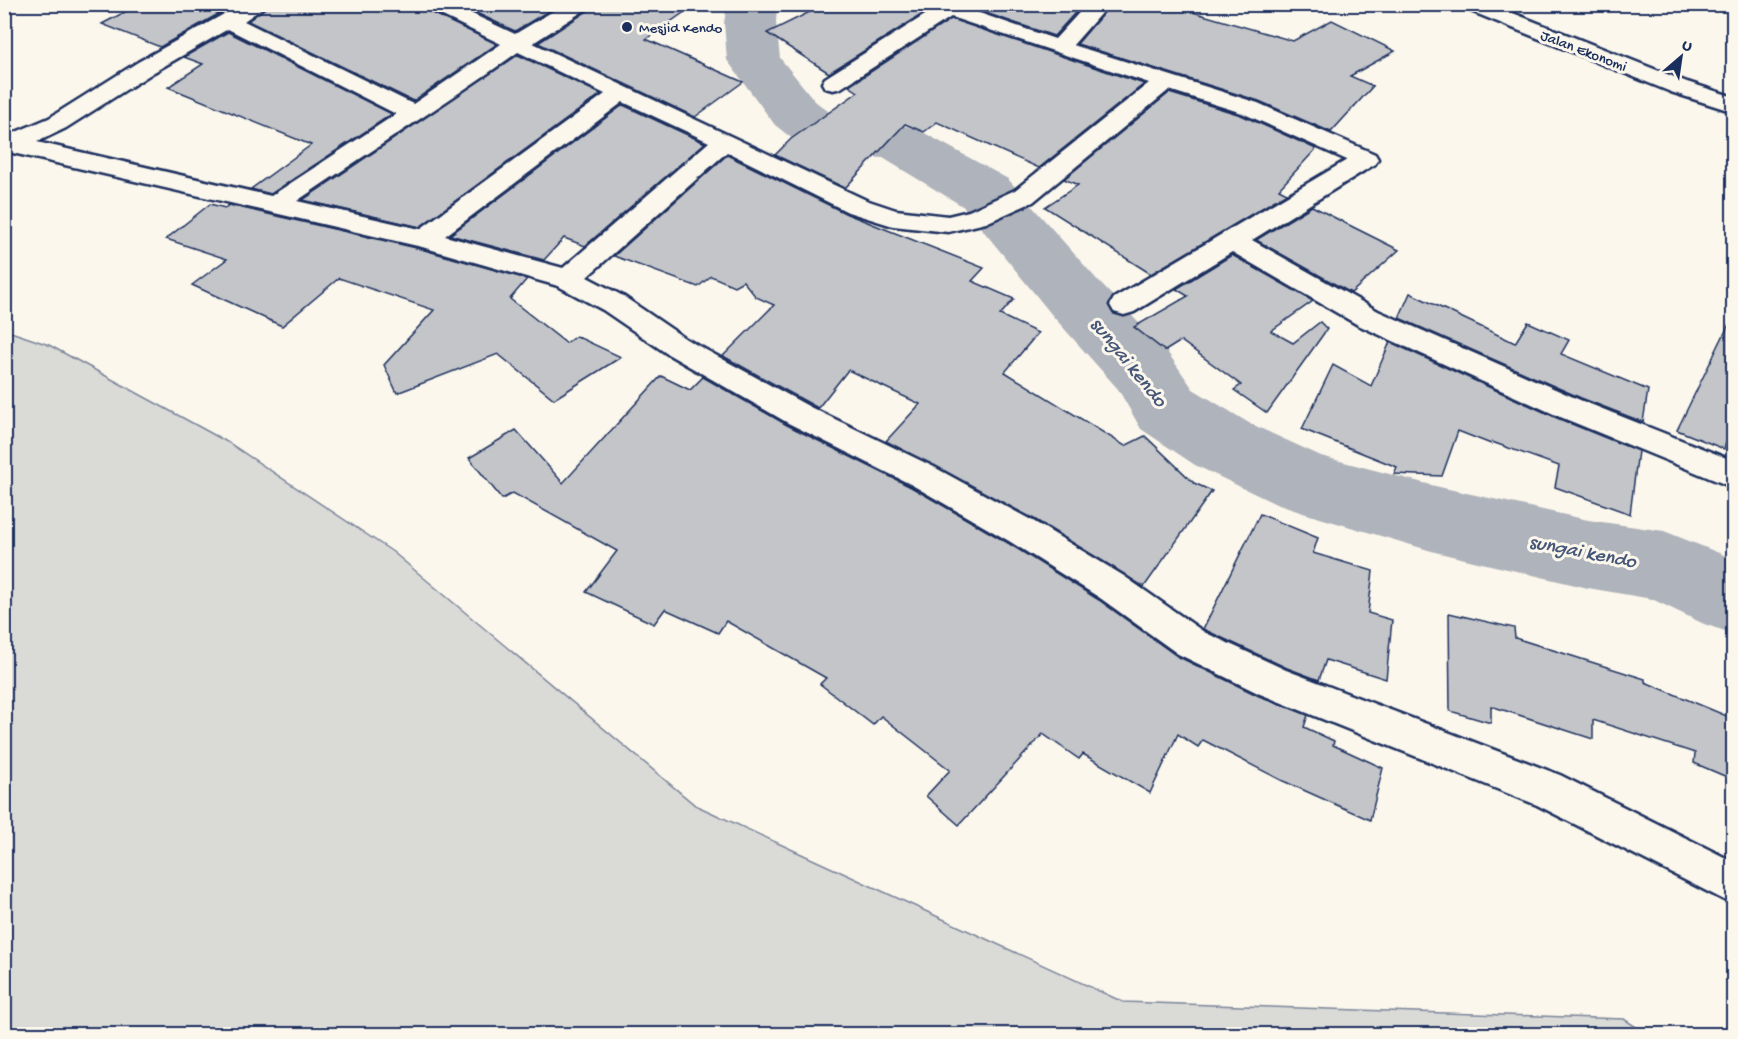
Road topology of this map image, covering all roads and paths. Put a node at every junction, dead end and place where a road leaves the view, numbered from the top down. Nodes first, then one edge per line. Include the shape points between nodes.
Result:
1 (258, 4) edge
2 (433, 4) edge
3 (581, 4) edge
4 (1099, 4) edge
5 (1470, 4) edge
6 (947, 6) edge
7 (228, 21) junction
8 (515, 44) junction
9 (1060, 46) junction
10 (1167, 80) junction
11 (833, 83) dead end
12 (621, 93) junction
13 (1734, 105) edge
14 (412, 113) junction
15 (16, 141) edge
16 (725, 141) junction
17 (273, 206) junction
18 (424, 239) junction
19 (1232, 240) junction
20 (568, 279) junction
21 (1124, 305) dead end
22 (1734, 475) edge
23 (1734, 884) edge

1 - 7 street
2 - 8 street
3 - 8 street
4 - 9 street
5 - 13 street, Jalan Ekonomi via 1678,87
6 - 9 street
6 - 11 street
7 - 14 street
7 - 15 street via 60,121
8 - 12 street
8 - 14 street
9 - 10 street
10 - 16 street via 1024,196 977,217 948,224 893,218 857,206
10 - 19 street via 1250,108 1366,159
12 - 16 street
12 - 18 street
14 - 17 street
15 - 17 street
16 - 20 street
17 - 18 street
18 - 20 street
19 - 21 street
19 - 22 street via 1368,318 1569,408
20 - 23 street via 799,415 923,476 1021,531 1112,587 1191,643 1273,682 1546,789

